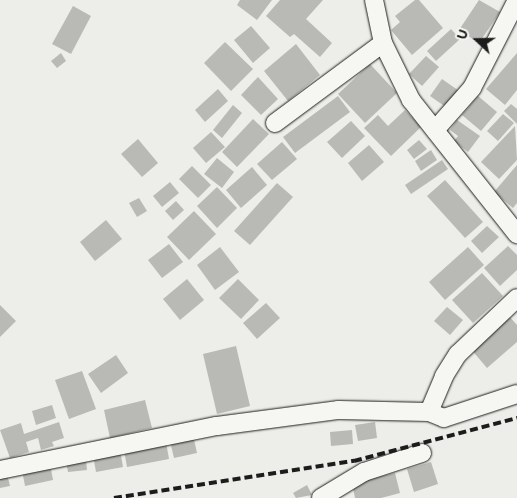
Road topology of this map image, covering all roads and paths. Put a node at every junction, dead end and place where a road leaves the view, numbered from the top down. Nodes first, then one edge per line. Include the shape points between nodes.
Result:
1 (374, 0) edge
2 (517, 0) edge
3 (383, 44) junction
4 (275, 123) dead end
5 (435, 130) junction
6 (517, 234) edge
7 (517, 298) edge
8 (517, 394) edge
9 (428, 412) junction
10 (422, 454) dead end
11 (0, 470) edge
12 (322, 498) edge

1 - 3 street
2 - 5 street via 472,88
3 - 4 street
3 - 5 street via 411,100
5 - 6 street
7 - 9 street via 458,354
8 - 9 street via 444,418
9 - 11 street via 339,410 217,426
10 - 12 street via 364,472

